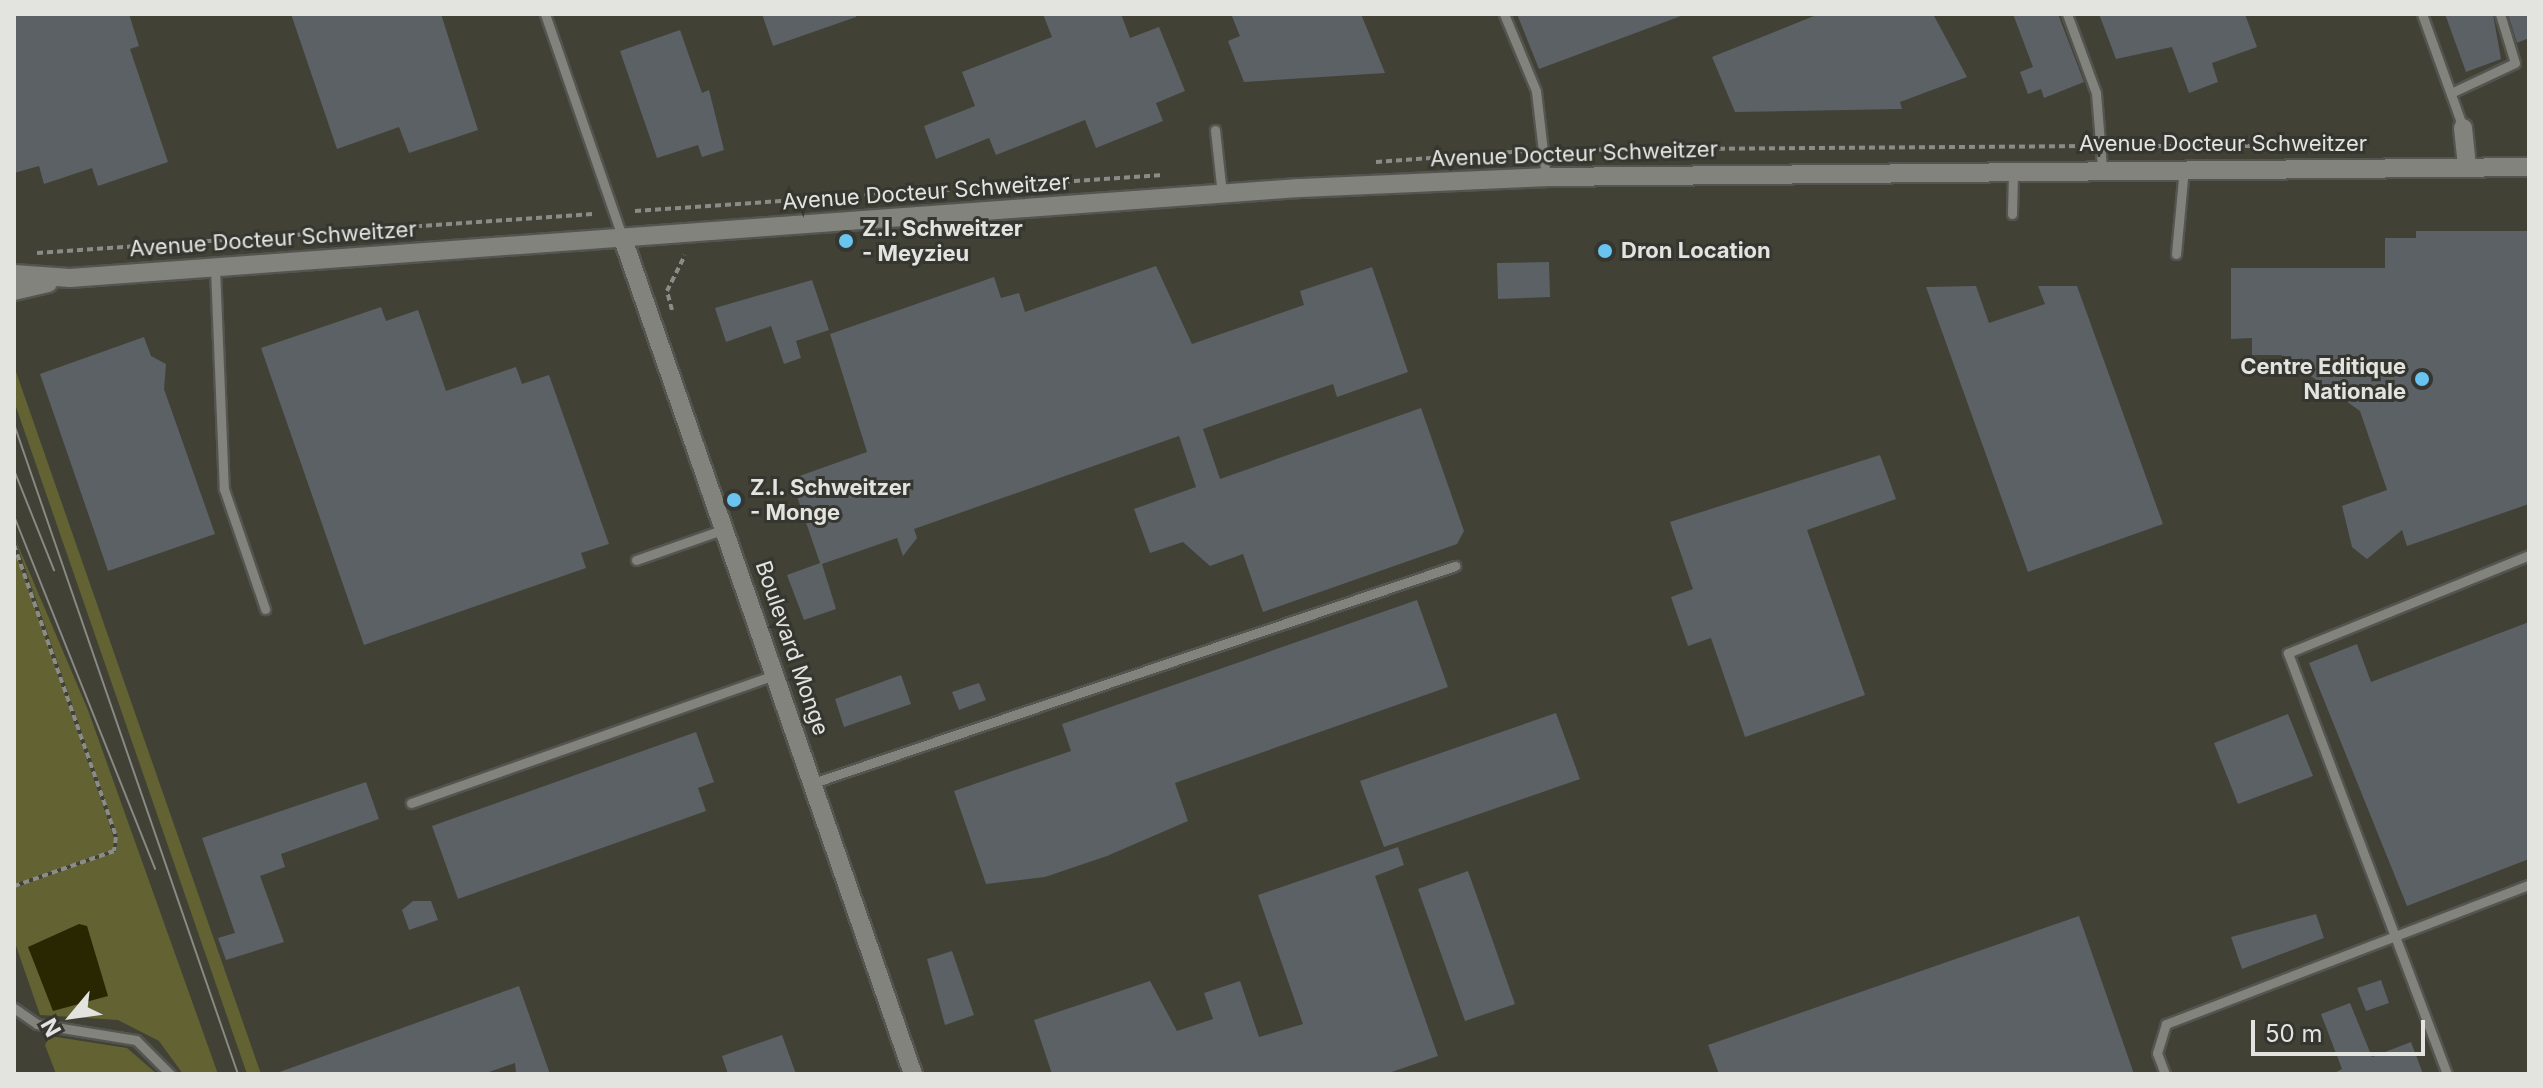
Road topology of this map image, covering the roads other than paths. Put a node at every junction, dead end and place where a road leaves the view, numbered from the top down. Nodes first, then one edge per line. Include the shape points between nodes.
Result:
1 (545, 14) edge
2 (1504, 14) edge
3 (2067, 14) edge
4 (2422, 14) edge
5 (2500, 14) edge
6 (2453, 92) junction
7 (2463, 128) joint
8 (1215, 130) dead end
9 (2467, 167) junction
10 (2529, 167) edge
11 (2013, 168) junction
12 (2102, 168) junction
13 (2184, 168) junction
14 (1546, 177) junction
15 (1222, 194) junction
16 (2012, 214) dead end
17 (623, 239) junction
18 (2176, 254) dead end
19 (215, 268) junction
20 (14, 274) edge
21 (70, 278) junction
22 (14, 291) edge
23 (725, 529) junction
24 (2529, 555) edge
25 (636, 560) dead end
26 (1455, 566) dead end
27 (265, 609) dead end
28 (775, 675) junction
29 (813, 783) junction
30 (411, 803) dead end
31 (2529, 885) edge
32 (2395, 935) junction
33 (14, 1008) edge
34 (170, 1074) edge
35 (913, 1074) edge
36 (2165, 1074) edge
37 (2447, 1074) edge

1 - 17 lane
2 - 14 lane via 1536,91
3 - 12 lane via 2096,93
4 - 6 lane
5 - 6 lane via 2515,63
6 - 7 lane
7 - 9 street
8 - 15 lane
9 - 10 street, Avenue Docteur Schweitzer
9 - 13 street, Avenue Docteur Schweitzer
11 - 12 street, Avenue Docteur Schweitzer
11 - 14 street, Avenue Docteur Schweitzer
11 - 16 lane
12 - 13 street, Avenue Docteur Schweitzer
13 - 18 lane
14 - 15 street, Avenue Docteur Schweitzer
15 - 17 street, Avenue Docteur Schweitzer
17 - 19 street, Avenue Docteur Schweitzer
17 - 23 street, Boulevard Monge
19 - 21 street, Avenue Docteur Schweitzer
19 - 27 lane via 224,489
20 - 21 street, Avenue Docteur Schweitzer
21 - 22 street, Avenue Docteur Schweitzer
23 - 25 lane
23 - 28 street, Boulevard Monge
24 - 32 lane via 2288,653
26 - 29 lane
28 - 29 street, Boulevard Monge
28 - 30 lane
29 - 35 street, Boulevard Monge
31 - 32 lane
32 - 36 lane via 2166,1024 2157,1053
32 - 37 lane
33 - 34 lane via 37,1024 136,1040

